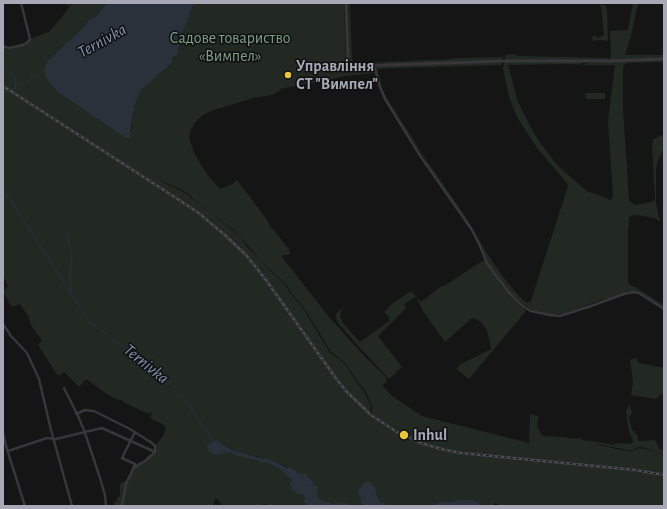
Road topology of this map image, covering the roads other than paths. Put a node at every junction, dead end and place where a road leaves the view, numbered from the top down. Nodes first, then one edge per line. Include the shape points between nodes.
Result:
1 (21, 3) edge
2 (346, 3) edge
3 (3, 46) edge
4 (664, 59) edge
5 (374, 65) junction
6 (664, 309) edge
7 (3, 324) edge
8 (64, 388) dead end
9 (76, 414) junction
10 (84, 432) junction
11 (135, 432) junction
12 (3, 434) edge
13 (53, 439) junction
14 (130, 441) junction
15 (4, 446) edge
16 (8, 451) junction
17 (155, 452) junction
18 (133, 469) junction
19 (25, 506) edge
20 (72, 506) edge
21 (106, 506) edge
22 (122, 506) edge

1 - 3 street via 30,39 16,47
2 - 5 street via 348,63 352,66
4 - 5 street
5 - 6 street via 385,99 421,157 472,230 487,263 508,293 526,308 550,315 560,316 633,292 639,293
7 - 13 street via 27,353 39,379
8 - 9 street
9 - 10 street
9 - 11 street via 85,410 94,411
10 - 13 street
10 - 14 street via 104,428
10 - 21 street via 100,478
11 - 14 street
11 - 17 street via 152,443
12 - 15 street
13 - 16 street via 47,438
13 - 20 street
14 - 17 street
14 - 18 street via 122,458 135,464
15 - 16 street
16 - 19 street
17 - 18 street
18 - 22 street via 126,484

